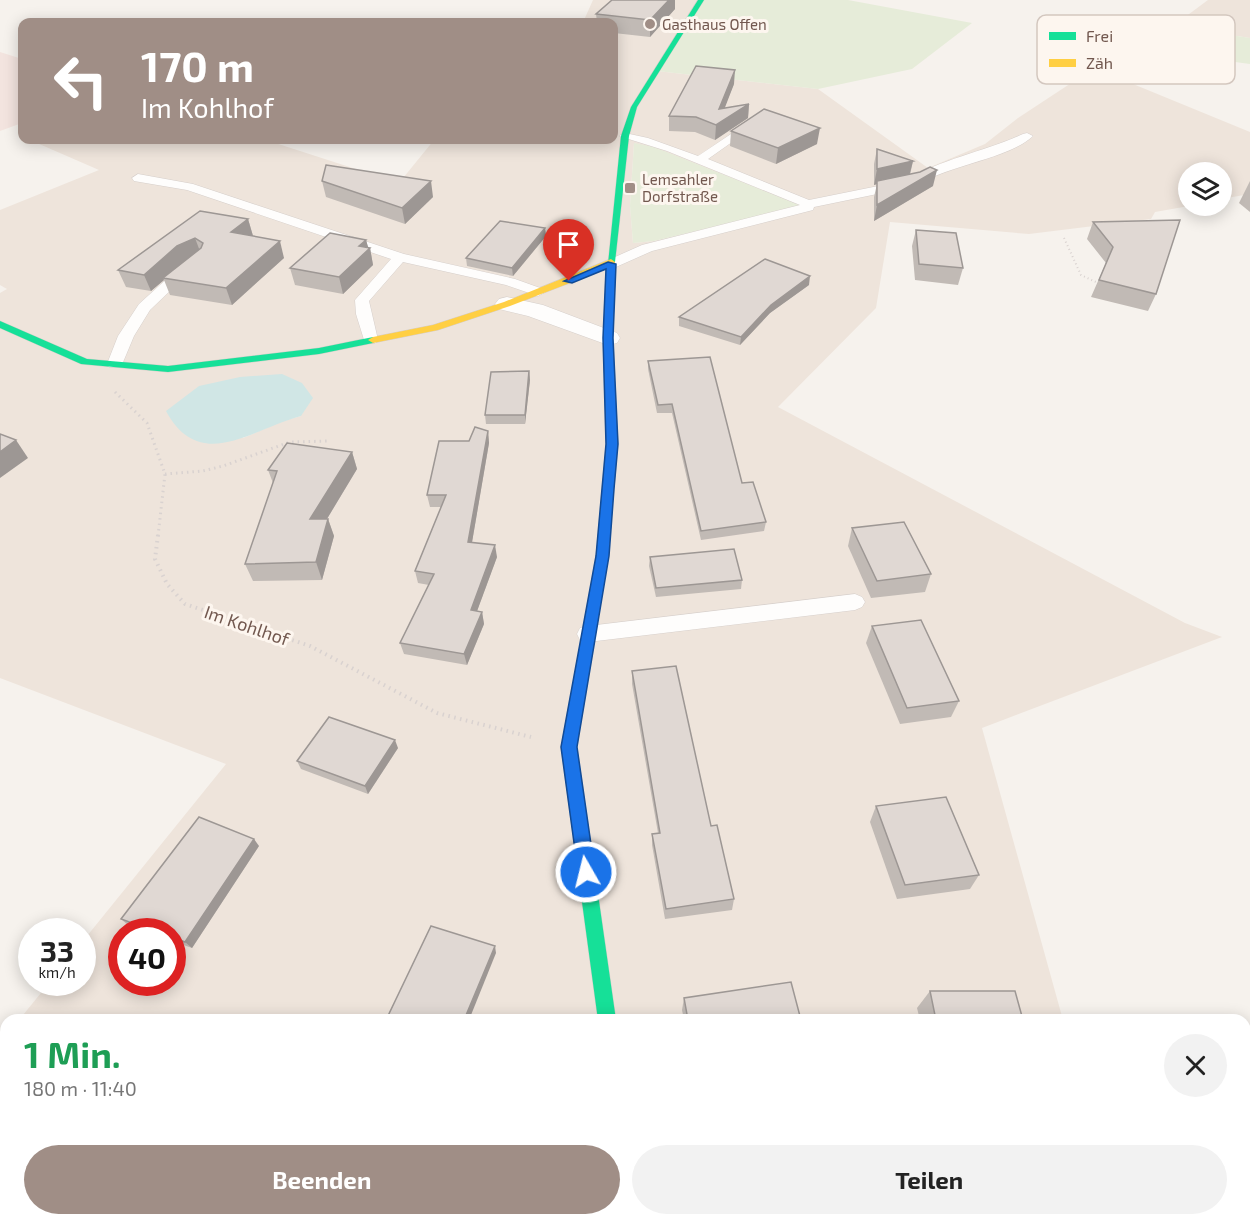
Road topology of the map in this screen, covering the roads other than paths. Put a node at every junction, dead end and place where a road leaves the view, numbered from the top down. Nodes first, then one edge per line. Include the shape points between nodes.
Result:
1 (701, 0) edge
2 (763, 116) edge
3 (625, 136) junction
4 (1028, 136) dead end
5 (699, 160) junction
6 (138, 178) dead end
7 (808, 204) junction
8 (400, 257) junction
9 (200, 260) edge
10 (611, 264) junction
11 (538, 292) junction
12 (507, 304) junction
13 (0, 324) edge
14 (608, 338) junction
15 (370, 340) junction
16 (115, 364) junction
17 (855, 602) dead end
18 (588, 634) junction
19 (606, 1014) edge

1 - 3 street via 634,107
2 - 5 lane
3 - 5 lane
3 - 10 street
4 - 7 lane via 912,183
5 - 7 lane
6 - 8 lane via 189,187
7 - 10 lane via 800,210 647,248
8 - 11 lane
8 - 15 lane via 362,300
9 - 16 lane via 144,308 126,336
10 - 11 street
10 - 14 street
11 - 12 street
12 - 14 street
12 - 15 street via 435,328
13 - 16 street via 85,362
14 - 18 street via 612,444 602,556
15 - 16 street via 320,351 168,369
17 - 18 lane
18 - 19 street via 569,747

